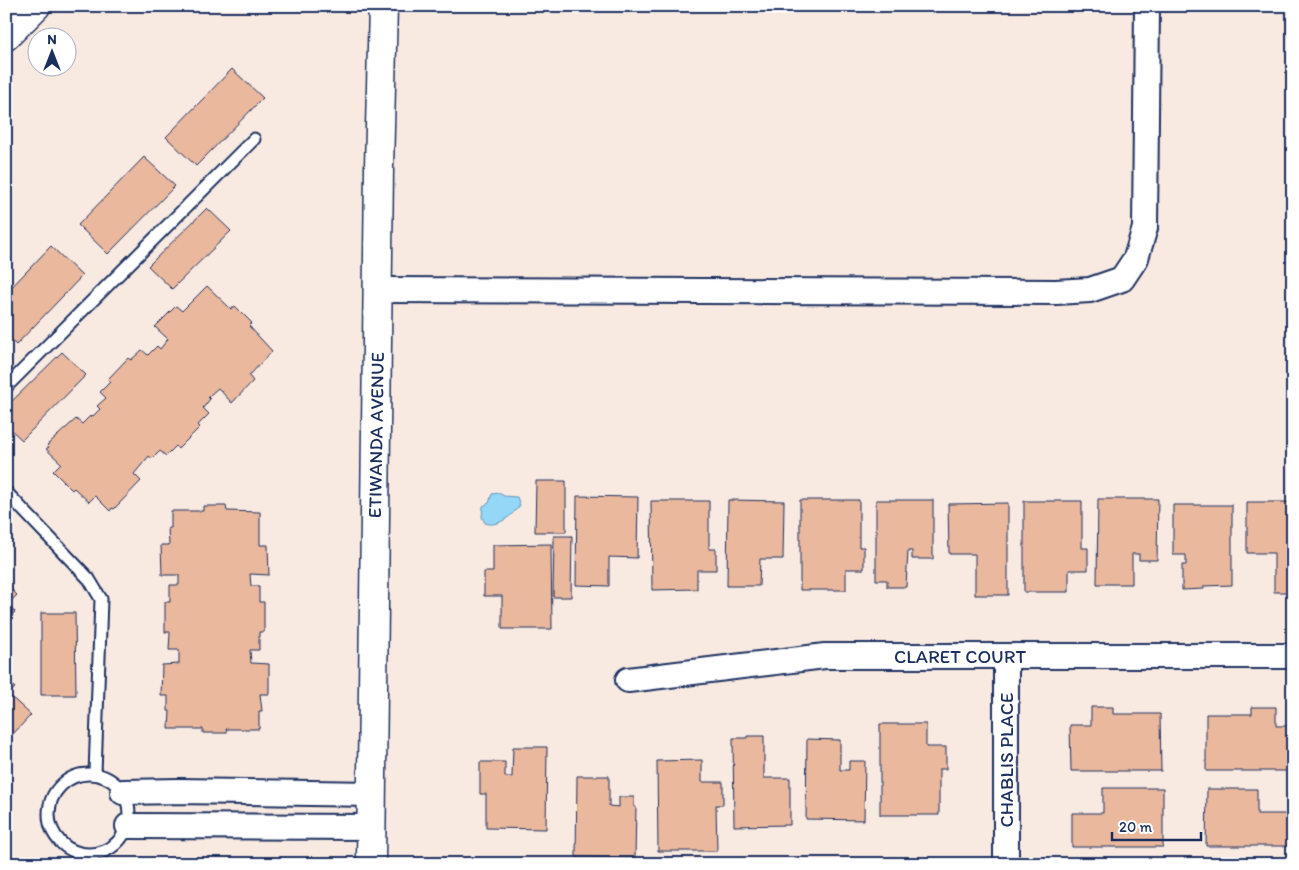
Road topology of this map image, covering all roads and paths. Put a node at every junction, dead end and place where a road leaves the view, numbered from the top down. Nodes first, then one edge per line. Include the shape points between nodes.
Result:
1 (36, 6) edge
2 (383, 6) edge
3 (1147, 6) edge
4 (6, 36) edge
5 (254, 139) dead end
6 (378, 290) junction
7 (6, 387) edge
8 (6, 492) edge
9 (1006, 656) junction
10 (1293, 656) edge
11 (628, 680) dead end
12 (95, 774) junction
13 (123, 792) junction
14 (373, 794) junction
15 (128, 826) junction
16 (372, 827) junction
17 (85, 859) edge
18 (371, 864) edge
19 (1006, 864) edge

1 - 4 main road
2 - 6 main road, ETIWANDA AVENUE
3 - 6 street via 1145,228 1136,258 1122,279 1090,290 1056,292
5 - 7 lane
6 - 14 main road, ETIWANDA AVENUE
8 - 12 lane via 89,579 100,600
9 - 10 street, CLARET COURT
9 - 11 street, CLARET COURT via 825,656
9 - 19 street, CHABLIS PLACE
12 - 13 lane via 106,777
12 - 17 lane via 77,776 62,784 50,804 48,815 56,837
13 - 14 street
13 - 15 lane via 128,802
14 - 16 main road, ETIWANDA AVENUE
15 - 16 street
15 - 17 lane via 112,848
16 - 18 main road, ETIWANDA AVENUE

